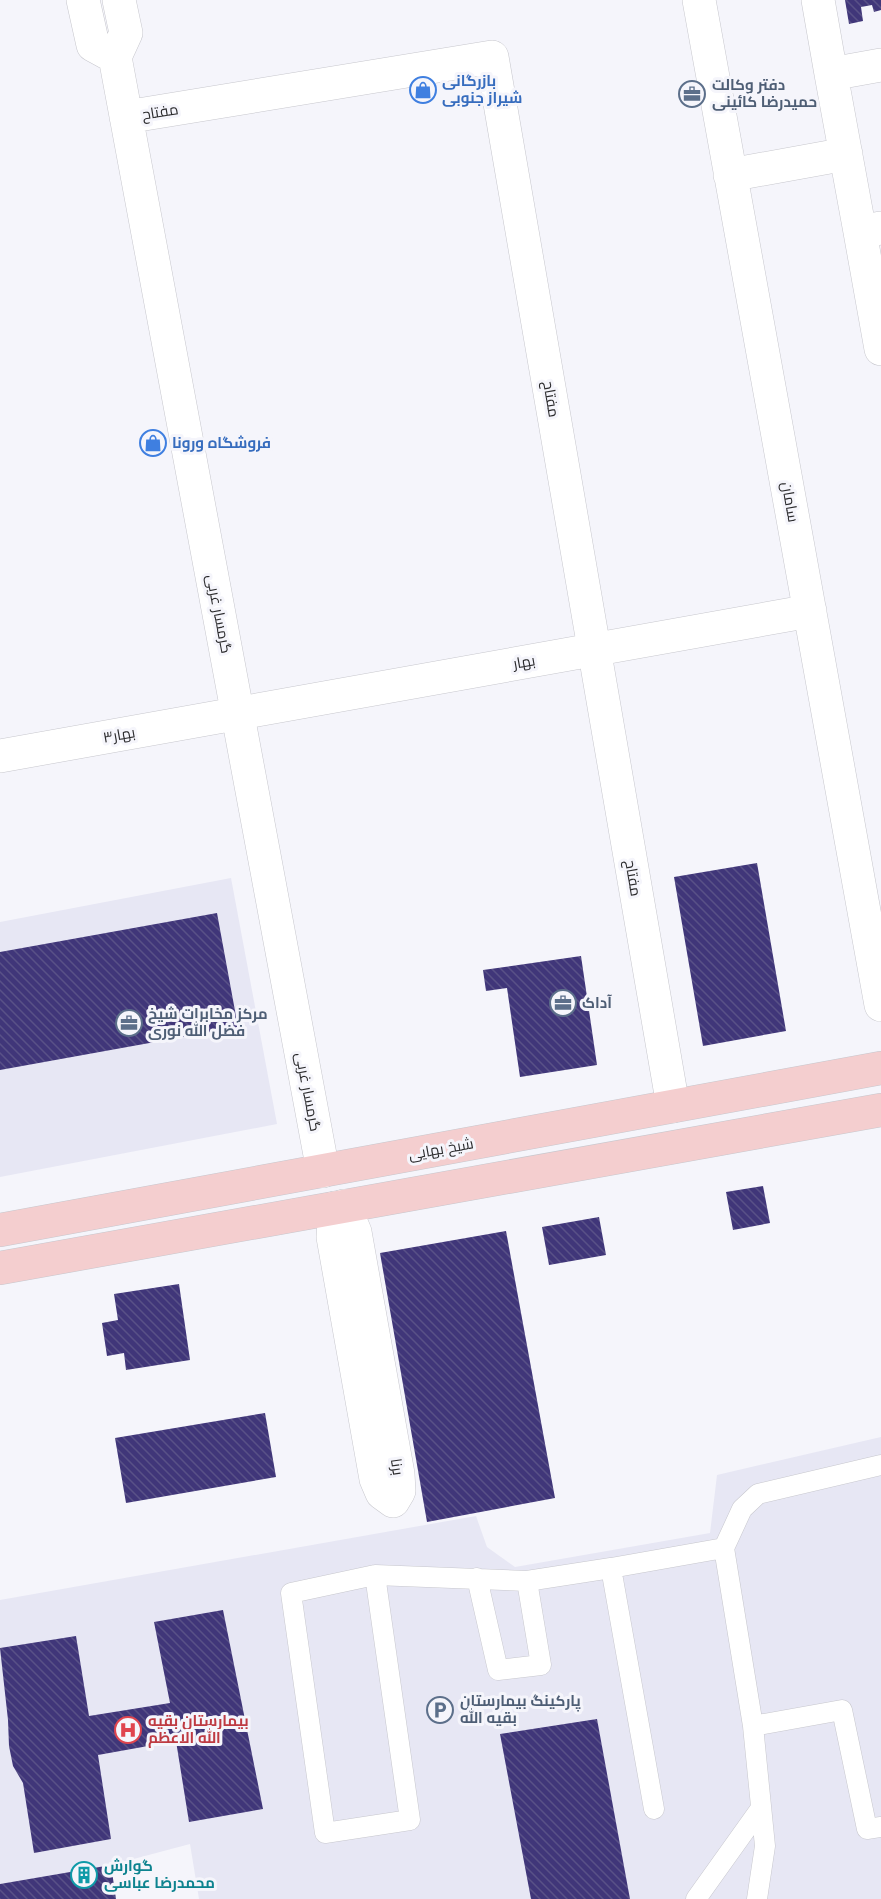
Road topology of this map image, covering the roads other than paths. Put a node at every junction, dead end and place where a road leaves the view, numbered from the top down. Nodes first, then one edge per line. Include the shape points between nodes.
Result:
1 (82, 0) edge
2 (119, 0) edge
3 (699, 0) edge
4 (818, 0) edge
5 (115, 57) junction
6 (881, 65) edge
7 (831, 74) junction
8 (126, 117) junction
9 (846, 154) junction
10 (730, 175) junction
11 (871, 230) edge
12 (881, 349) edge
13 (810, 611) junction
14 (594, 649) junction
15 (238, 714) junction
16 (0, 756) edge
17 (881, 1005) edge
18 (881, 1068) edge
19 (673, 1106) junction
20 (881, 1110) edge
21 (323, 1171) junction
22 (339, 1207) junction
23 (0, 1230) edge
24 (0, 1268) edge
25 (881, 1465) edge
26 (724, 1548) junction
27 (611, 1568) junction
28 (375, 1575) junction
29 (477, 1578) junction
30 (527, 1581) junction
31 (753, 1726) junction
32 (760, 1808) junction
33 (654, 1809) dead end
34 (881, 1827) edge
35 (696, 1899) edge
36 (757, 1899) edge

1 - 5 street via 93,45
2 - 5 street via 126,33
3 - 10 street, سامان
4 - 7 street
5 - 8 street, گرمسار غربی
6 - 7 street
7 - 9 street
8 - 14 street, مفتاح via 492,57
8 - 15 street, گرمسار غربی
9 - 10 street
9 - 11 street
10 - 13 street, سامان
11 - 12 street
13 - 14 street, بهار
13 - 17 street, سامان
14 - 15 street, بهار
14 - 19 street, مفتاح
15 - 16 street, بهار۳
15 - 21 street, گرمسار غربی
18 - 19 main road, شیخ بهایی
19 - 21 main road, شیخ بهایی
20 - 22 main road
21 - 23 main road, شیخ بهایی
22 - 22 street, برنا via 333,1237 376,1479 382,1494 393,1501 399,1491 396,1462 355,1232
22 - 24 main road
25 - 26 lane via 758,1494 742,1509
26 - 27 lane
26 - 31 lane
27 - 30 lane
27 - 33 lane
28 - 28 lane via 410,1820 325,1833 291,1593
28 - 29 lane
29 - 30 lane
29 - 30 lane via 498,1670 541,1665
31 - 32 lane
31 - 34 lane via 842,1710 867,1829
32 - 35 lane
32 - 36 lane via 765,1846

